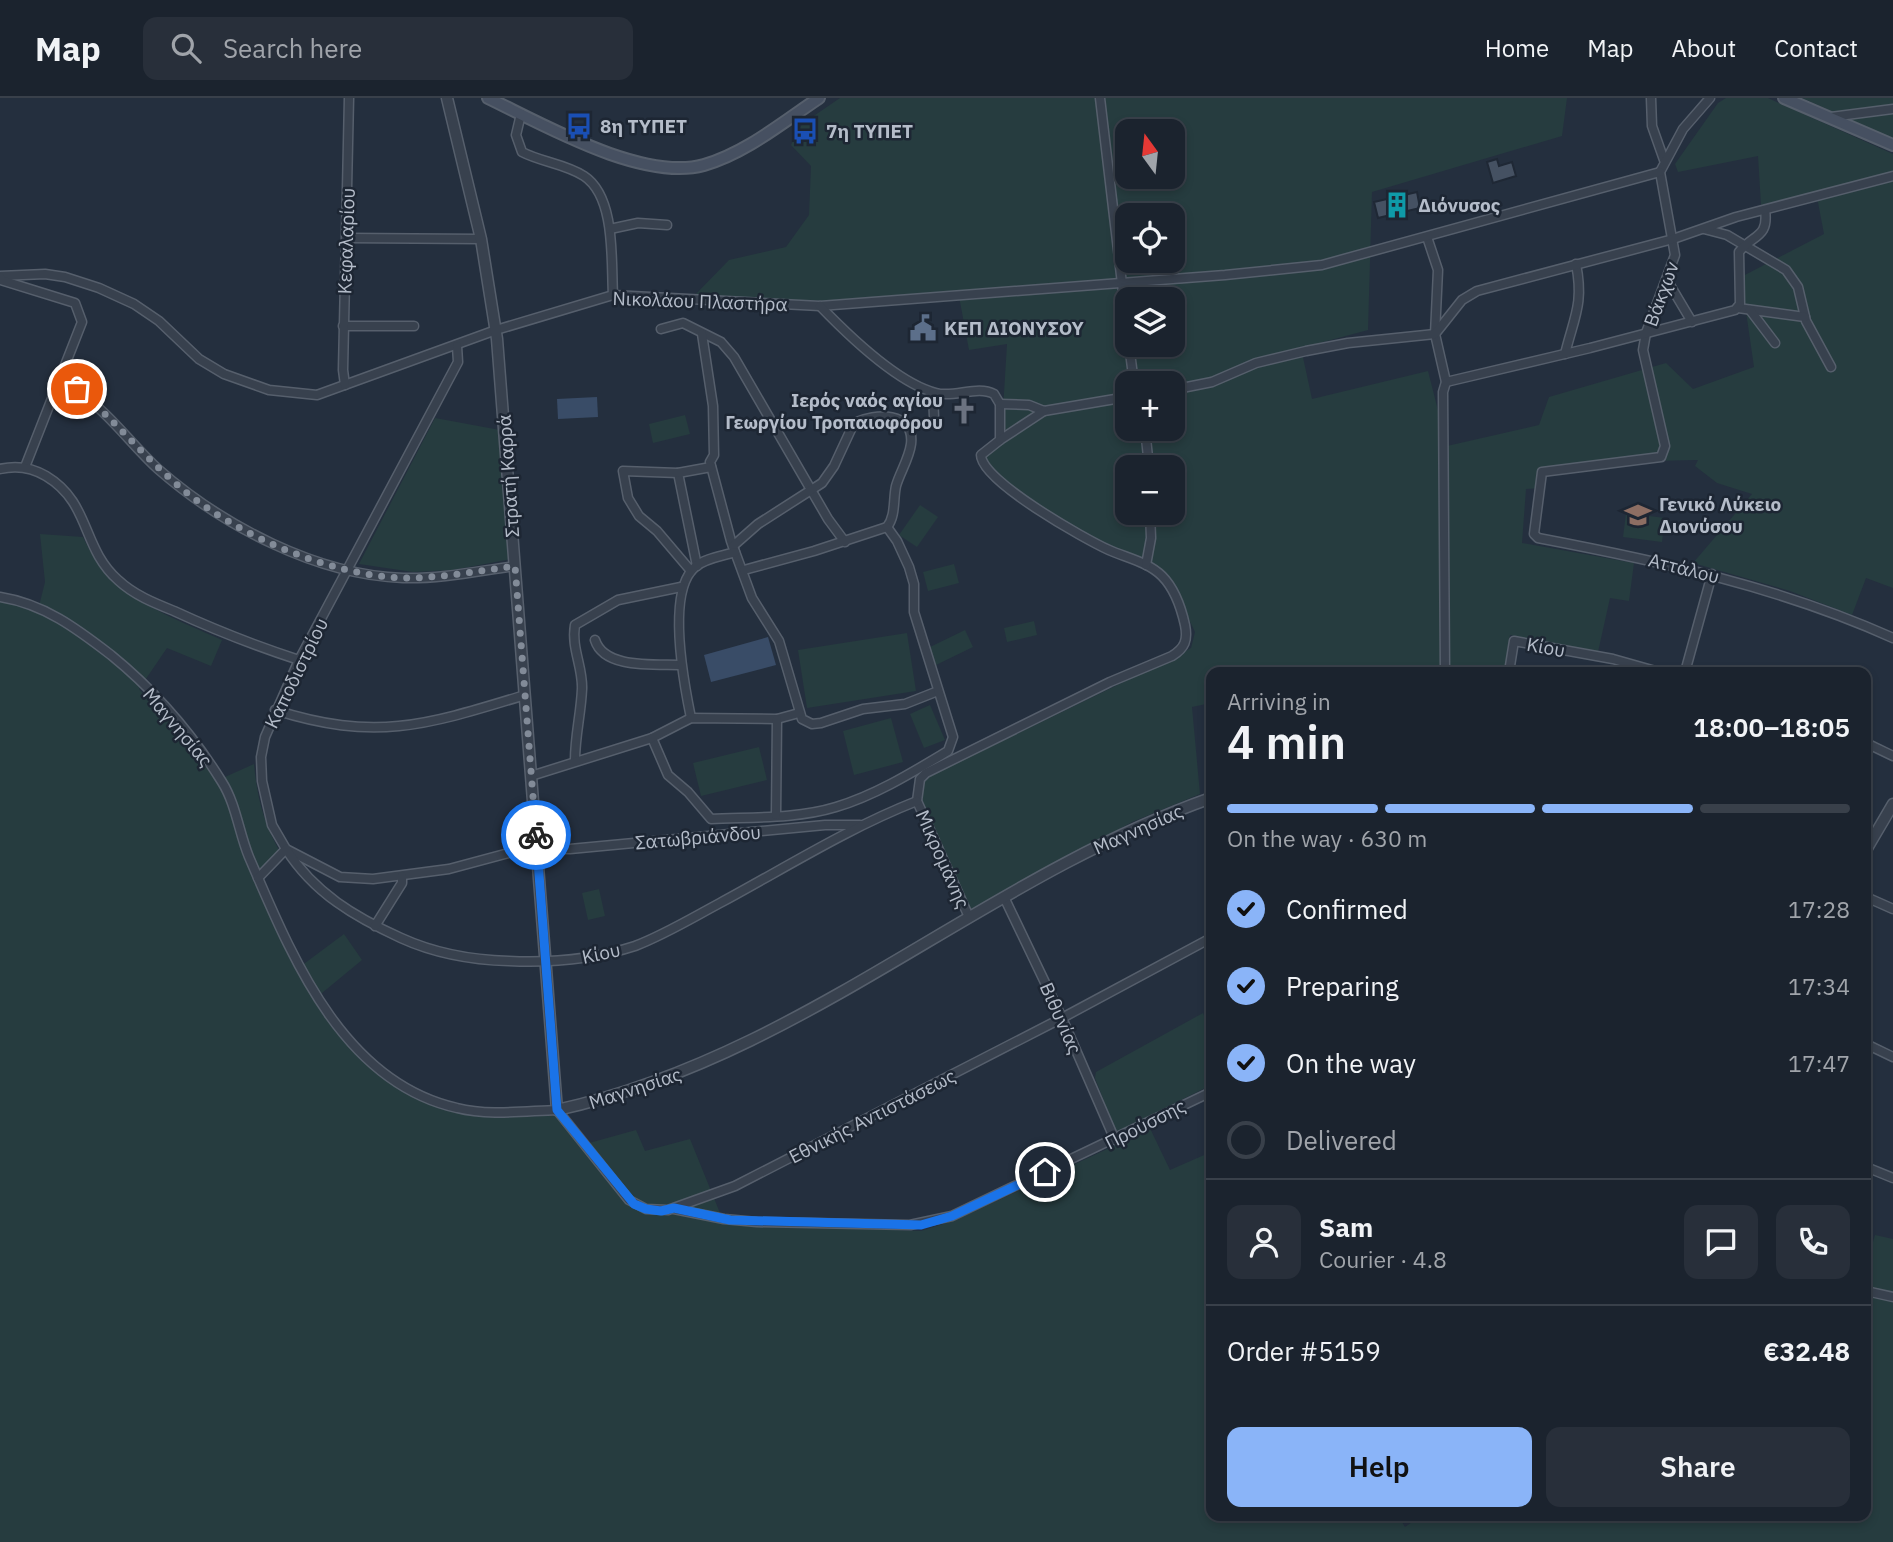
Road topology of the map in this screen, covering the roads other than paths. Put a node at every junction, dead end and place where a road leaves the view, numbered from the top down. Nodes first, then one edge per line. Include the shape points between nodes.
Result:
1 (349, 98) edge
2 (447, 98) edge
3 (488, 98) edge
4 (819, 98) edge
5 (1100, 98) edge
6 (1651, 98) edge
7 (1710, 98) edge
8 (1784, 98) edge
9 (1893, 109) edge
10 (521, 114) junction
11 (1831, 117) junction
12 (1893, 145) edge
13 (1664, 160) junction
14 (1660, 172) junction
15 (1893, 176) edge
16 (1765, 210) junction
17 (667, 225) dead end
18 (610, 229) junction
19 (1704, 229) junction
20 (1427, 237) junction
21 (346, 238) junction
22 (481, 239) junction
23 (1673, 239) junction
24 (1746, 245) junction
25 (1576, 264) junction
26 (0, 276) edge
27 (1667, 280) junction
28 (1122, 282) junction
29 (1123, 287) edge
30 (613, 295) junction
31 (820, 306) junction
32 (1738, 308) junction
33 (1751, 310) junction
34 (1805, 317) junction
35 (1692, 322) junction
36 (343, 326) junction
37 (414, 326) dead end
38 (661, 329) dead end
39 (496, 330) junction
40 (1646, 333) junction
41 (702, 334) junction
42 (1435, 334) junction
43 (1775, 343) dead end
44 (457, 346) junction
45 (1565, 354) junction
46 (1831, 367) dead end
47 (58, 382) junction
48 (1446, 382) junction
49 (345, 385) junction
50 (1185, 387) edge
51 (933, 393) junction
52 (1115, 399) edge
53 (1000, 404) junction
54 (1044, 411) junction
55 (934, 417) dead end
56 (1000, 440) junction
57 (25, 467) junction
58 (711, 467) junction
59 (0, 469) edge
60 (1545, 470) joint
61 (678, 473) junction
62 (812, 490) junction
63 (1150, 525) edge
64 (887, 527) junction
65 (845, 541) junction
66 (734, 549) junction
67 (1146, 565) junction
68 (515, 566) junction
69 (694, 568) junction
70 (347, 569) junction
71 (744, 570) junction
72 (1712, 574) junction
73 (681, 587) junction
74 (0, 597) edge
75 (1893, 638) edge
76 (595, 640) dead end
77 (299, 660) junction
78 (680, 666) junction
79 (1445, 667) edge
80 (1510, 667) edge
81 (1641, 667) edge
82 (1686, 667) edge
83 (938, 691) junction
84 (525, 695) junction
85 (275, 710) junction
86 (799, 713) junction
87 (691, 718) junction
88 (777, 719) junction
89 (652, 738) junction
90 (1871, 745) edge
91 (1893, 756) edge
92 (575, 760) junction
93 (531, 776) junction
94 (917, 801) junction
95 (1206, 801) edge
96 (1893, 804) edge
97 (776, 815) junction
98 (860, 825) junction
99 (1871, 841) edge
100 (537, 848) junction
101 (286, 849) junction
102 (402, 876) junction
103 (258, 878) junction
104 (1004, 897) junction
105 (1871, 899) edge
106 (1893, 909) edge
107 (969, 917) junction
108 (374, 926) junction
109 (1206, 941) edge
110 (546, 961) junction
111 (1062, 1018) junction
112 (1871, 1046) edge
113 (1893, 1057) edge
114 (1206, 1094) edge
115 (557, 1110) junction
116 (1115, 1140) junction
117 (1871, 1169) edge
118 (1893, 1178) edge
119 (674, 1208) junction
120 (1871, 1293) edge
121 (1893, 1297) edge

1 - 21 street, Κεφαλαρίου
2 - 22 street, Στρατή Καρρά
3 - 10 main road
4 - 10 main road via 741,149 702,166 683,168 632,161
5 - 28 street
6 - 13 street
7 - 13 street, Βάκχων via 1693,115
8 - 11 main road
9 - 11 street
10 - 18 street via 516,135 522,152 584,175 600,196
11 - 12 main road
13 - 14 street, Βάκχων
14 - 20 street, Νικολάου Πλαστήρα
14 - 23 street, Βάκχων
15 - 16 street
16 - 19 street
16 - 24 street via 1767,225
17 - 18 street via 638,223
18 - 30 street
19 - 23 street
19 - 24 street
20 - 28 street, Νικολάου Πλαστήρα via 1322,265
20 - 42 street via 1438,270
21 - 22 street
21 - 36 street, Κεφαλαρίου
22 - 39 street, Στρατή Καρρά
23 - 25 street
23 - 27 street, Βάκχων via 1675,255
24 - 32 street via 1737,259
24 - 34 street via 1786,270 1798,287
25 - 42 street via 1472,293
25 - 45 street via 1579,306
26 - 47 street via 75,303 80,312 82,322
26 - 49 street, Νικολάου Πλαστήρα via 45,274 99,288 134,304 199,359 246,384 311,395
27 - 35 street
27 - 40 street, Βάκχων
28 - 29 street
28 - 31 street, Νικολάου Πλαστήρα
30 - 31 street, Νικολάου Πλαστήρα
30 - 39 street, Νικολάου Πλαστήρα
31 - 51 street via 870,354
32 - 33 street
32 - 35 street
33 - 34 street
33 - 43 street
34 - 46 street
35 - 40 street
36 - 37 street
36 - 49 street, Κεφαλαρίου
38 - 41 street via 683,323
39 - 44 street, Νικολάου Πλαστήρα
39 - 68 street, Στρατή Καρρά
40 - 45 street
40 - 60 street, Βάκχων via 1643,351 1664,454 1631,462
41 - 58 street via 713,406
41 - 62 street via 721,342 734,357
42 - 48 street
42 - 50 street via 1348,342 1256,363 1212,382
44 - 49 street, Νικολάου Πλαστήρα
44 - 70 street, Καποδιστρίου via 458,362
45 - 48 street
47 - 57 street
47 - 70 street via 77,389 97,405 155,466 205,506 267,541
48 - 79 street
51 - 53 street via 990,391
51 - 55 street
52 - 54 street
53 - 54 street
53 - 56 street
54 - 56 street
56 - 67 street via 981,458 997,478 1067,528
57 - 59 street
57 - 77 street via 69,493 97,556 117,580 138,595 227,636
58 - 61 street
58 - 66 street
60 - 72 street, Αττάλου via 1535,537
61 - 69 street
61 - 69 street via 623,471 628,498 639,516
62 - 64 street via 834,466 854,423 873,415 900,420 909,429 911,441
62 - 65 street
62 - 66 street via 758,524
63 - 67 street
64 - 65 street
64 - 83 street via 909,567 914,612
65 - 71 street
66 - 69 street
66 - 71 street
67 - 94 street via 1160,574 1177,598 1187,636 1179,652 926,773 920,779
68 - 70 street via 401,578
68 - 84 street, Στρατή Καρρά
69 - 73 street
70 - 77 street, Καποδιστρίου
71 - 86 street via 752,598 779,641
72 - 75 street, Αττάλου
72 - 82 street
73 - 78 street
73 - 92 street via 618,600 575,625 573,645 582,689
74 - 103 street, Μαγνησίας via 44,609 79,631 133,674 178,720 223,783
76 - 78 street via 598,650 610,658
77 - 85 street, Καποδιστρίου
78 - 87 street
80 - 81 street, Κίου via 1514,641
83 - 86 street via 905,704 863,709 821,723 807,722
83 - 97 street via 953,737 948,751 864,797 822,811
84 - 85 street via 444,720 365,729 331,726
84 - 93 street, Στρατή Καρρά
85 - 101 street, Καποδιστρίου via 261,768 272,825
86 - 88 street
87 - 88 street
87 - 89 street
88 - 97 street
89 - 92 street
89 - 97 street via 668,775 707,817
90 - 91 street
92 - 93 street
93 - 100 street, Στρατή Καρρά
94 - 98 street, Κίου
94 - 107 street, Μικρομάνης
95 - 104 street, Μαγνησίας via 1095,847
96 - 99 street
98 - 100 street, Σατωβριάνδου
98 - 110 street, Κίου via 653,938 615,951
100 - 102 street
100 - 110 street, Στρατή Καρρά
101 - 102 street via 340,877
101 - 103 street
101 - 108 street, Κίου via 321,891
102 - 108 street
103 - 115 street, Μαγνησίας via 308,985 375,1067 418,1094 458,1109
104 - 107 street, Μαγνησίας
104 - 111 street, Βιθυνίας
105 - 106 street
107 - 115 street, Μαγνησίας via 825,1003 719,1057 623,1094
108 - 110 street, Κίου via 449,954
109 - 111 street, Εθνικής Αντιστάσεως
110 - 115 street, Στρατή Καρρά
111 - 116 street, Βιθυνίας
111 - 119 street, Εθνικής Αντιστάσεως via 736,1186
112 - 113 street
114 - 116 street, Προύσσης
115 - 119 street, Εθνικής Αντιστάσεως via 629,1200 646,1209
116 - 119 street, Προύσσης via 952,1216 921,1225 744,1221
117 - 118 street
120 - 121 street

